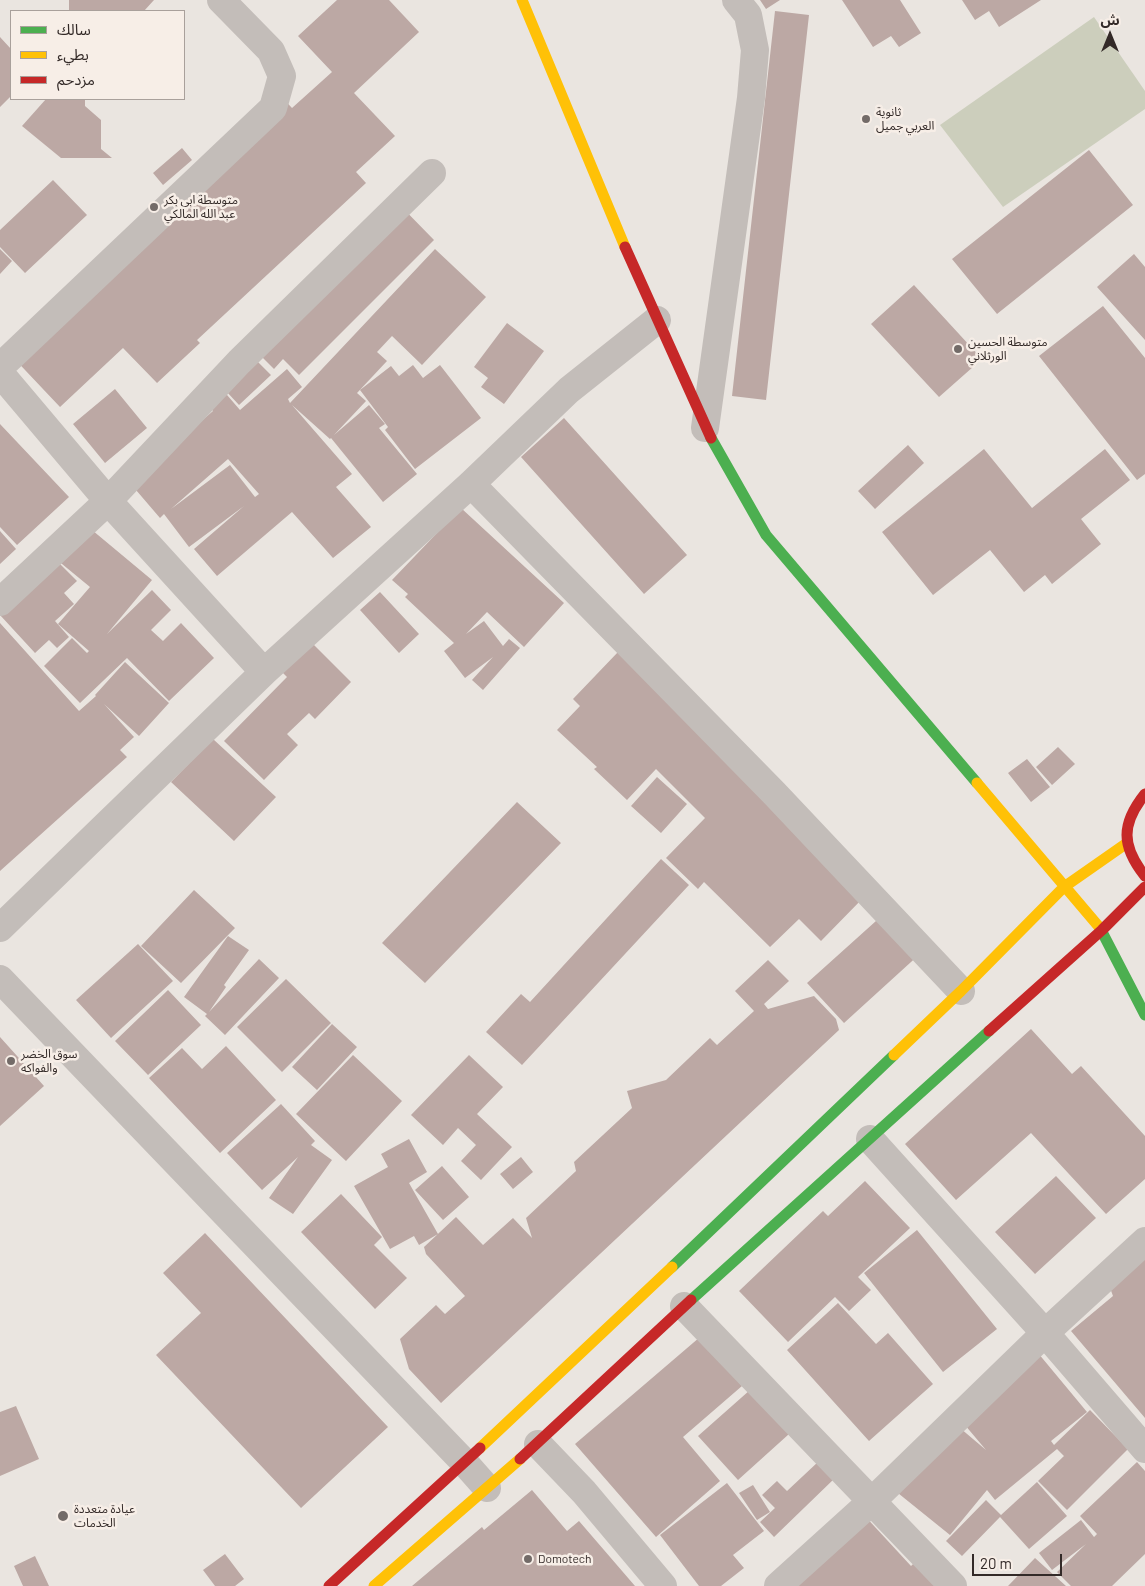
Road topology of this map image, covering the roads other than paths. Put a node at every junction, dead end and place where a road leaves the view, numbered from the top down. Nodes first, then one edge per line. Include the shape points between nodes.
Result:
1 (221, 0) edge
2 (522, 0) edge
3 (736, 0) edge
4 (432, 173) dead end
5 (657, 320) junction
6 (0, 367) edge
7 (0, 373) edge
8 (705, 428) junction
9 (471, 484) junction
10 (108, 501) junction
11 (0, 602) edge
12 (264, 672) junction
13 (1145, 794) edge
14 (1127, 843) junction
15 (1145, 876) edge
16 (1064, 887) junction
17 (1145, 887) edge
18 (0, 928) edge
19 (1102, 930) junction
20 (0, 979) edge
21 (961, 992) junction
22 (1145, 1015) edge
23 (870, 1139) junction
24 (1145, 1241) edge
25 (684, 1306) junction
26 (1045, 1333) junction
27 (538, 1444) junction
28 (1145, 1450) edge
29 (464, 1462) junction
30 (487, 1488) junction
31 (872, 1501) junction
32 (329, 1586) edge
33 (374, 1586) edge
34 (663, 1586) edge
35 (778, 1586) edge
36 (953, 1586) edge

1 - 6 street via 271,51 282,76 273,108
2 - 5 main road
3 - 8 street via 748,15 755,50
4 - 10 street via 239,362
5 - 8 main road
5 - 9 street via 569,390
7 - 10 street
8 - 16 main road via 766,535
9 - 12 street
9 - 21 street via 774,793
10 - 11 street
10 - 12 street
12 - 18 street
13 - 14 main road via 1134,805
14 - 15 main road via 1135,865
14 - 16 main road
16 - 19 main road
16 - 21 main road
17 - 19 main road
19 - 22 main road
19 - 23 main road
20 - 29 street
21 - 29 main road
23 - 25 main road
23 - 26 street
24 - 26 street
25 - 27 main road
25 - 31 street
26 - 28 street
26 - 31 street
27 - 30 main road
27 - 34 street via 584,1492
29 - 30 street
29 - 32 main road
30 - 33 main road
31 - 35 street
31 - 36 street

